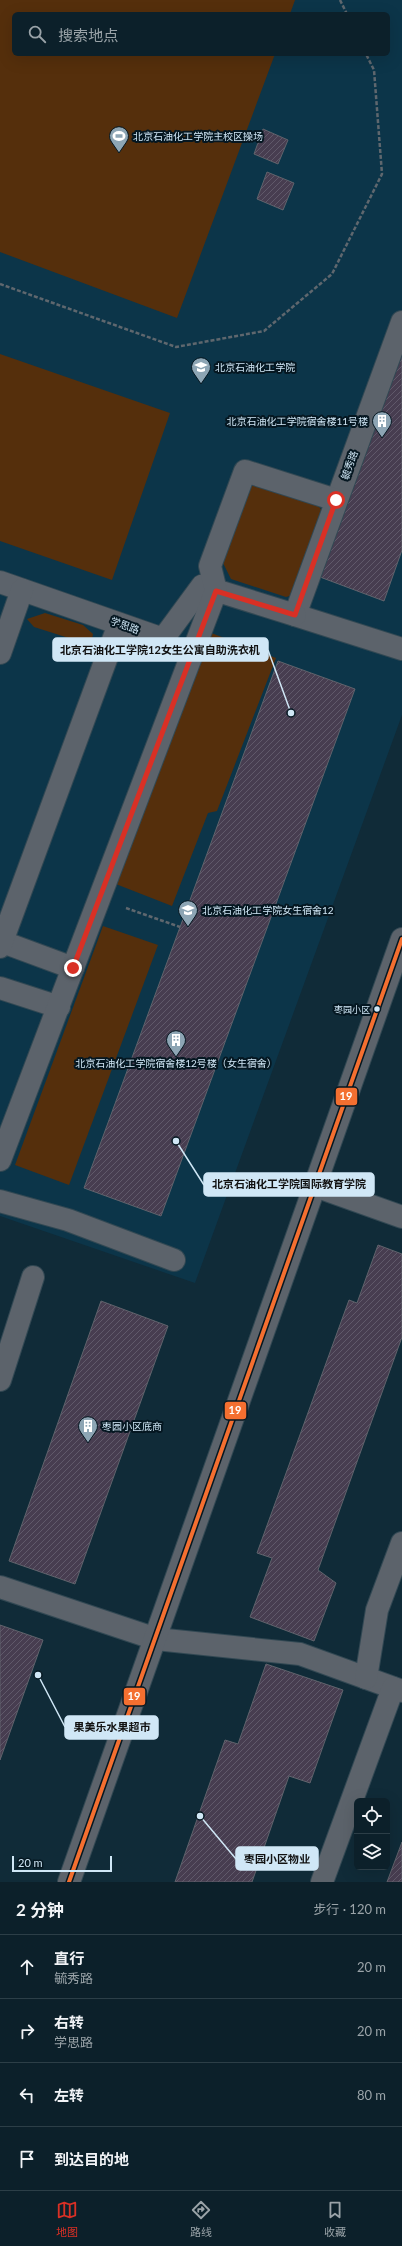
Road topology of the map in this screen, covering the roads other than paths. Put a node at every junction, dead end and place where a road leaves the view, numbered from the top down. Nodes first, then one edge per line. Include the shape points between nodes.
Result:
1 (402, 322) edge
2 (336, 500) junction
3 (0, 582) edge
4 (22, 590) junction
5 (216, 591) junction
6 (295, 615) junction
7 (119, 624) junction
8 (402, 649) edge
9 (0, 653) edge
10 (402, 938) edge
11 (1, 943) edge
12 (73, 968) junction
13 (0, 988) edge
14 (58, 1007) junction
15 (0, 1160) edge
16 (315, 1186) junction
17 (0, 1201) edge
18 (402, 1217) edge
19 (174, 1260) dead end
20 (33, 1277) dead end
21 (0, 1380) edge
22 (402, 1543) edge
23 (0, 1587) edge
24 (156, 1640) junction
25 (366, 1678) junction
26 (398, 1690) edge
27 (69, 1882) edge
28 (322, 1882) edge

1 - 2 street, 毓秀路
2 - 5 street via 245,471 210,566
2 - 6 street, 毓秀路
3 - 4 street, 学思路
4 - 7 street, 学思路
4 - 9 street
5 - 6 street, 学思路
5 - 7 street, 学思路 via 202,586 163,639
5 - 12 street
6 - 8 street
7 - 11 street
10 - 16 street
11 - 12 street
12 - 14 street
13 - 14 street
14 - 15 street
16 - 18 street
16 - 24 street
17 - 19 street via 68,1220
20 - 21 street
22 - 25 street via 377,1610
23 - 24 street
24 - 25 street via 300,1654
24 - 27 street
25 - 26 street
26 - 28 street

